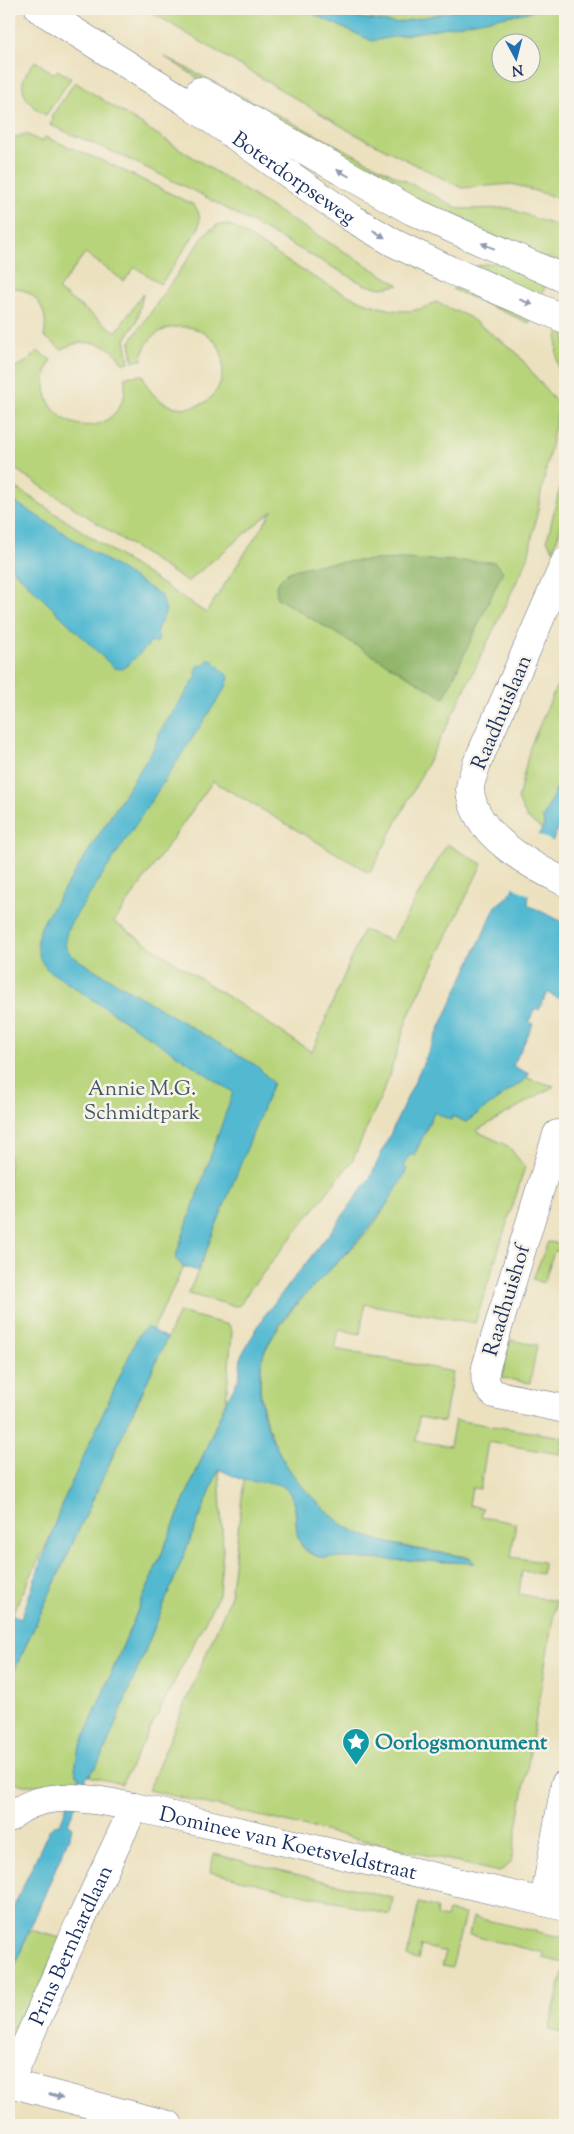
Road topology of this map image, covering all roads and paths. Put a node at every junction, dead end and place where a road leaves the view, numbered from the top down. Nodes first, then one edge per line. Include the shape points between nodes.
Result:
1 (39, 9) edge
2 (75, 21) edge
3 (565, 279) edge
4 (565, 319) edge
5 (565, 562) edge
6 (559, 879) edge
7 (557, 1134) dead end
8 (565, 1409) edge
9 (565, 1784) edge
10 (134, 1807) junction
11 (11, 1816) edge
12 (555, 1905) edge
13 (9, 2083) edge
14 (169, 2125) edge

1 - 2 street, Boterdorpseweg
3 -> 2 street, Boterdorpseweg via 389,199
2 -> 4 street, Boterdorpseweg via 350,217 450,270
5 - 6 street, Raadhuislaan via 477,763 470,787 473,807 502,844
7 - 8 street, Raadhuishof via 484,1378 494,1394
9 - 12 street
10 - 11 street, Dominee van Koetsveldstraat via 88,1799 56,1798 32,1804
10 - 12 street, Dominee van Koetsveldstraat
10 - 13 street, Prins Bernhardlaan
13 -> 14 street

